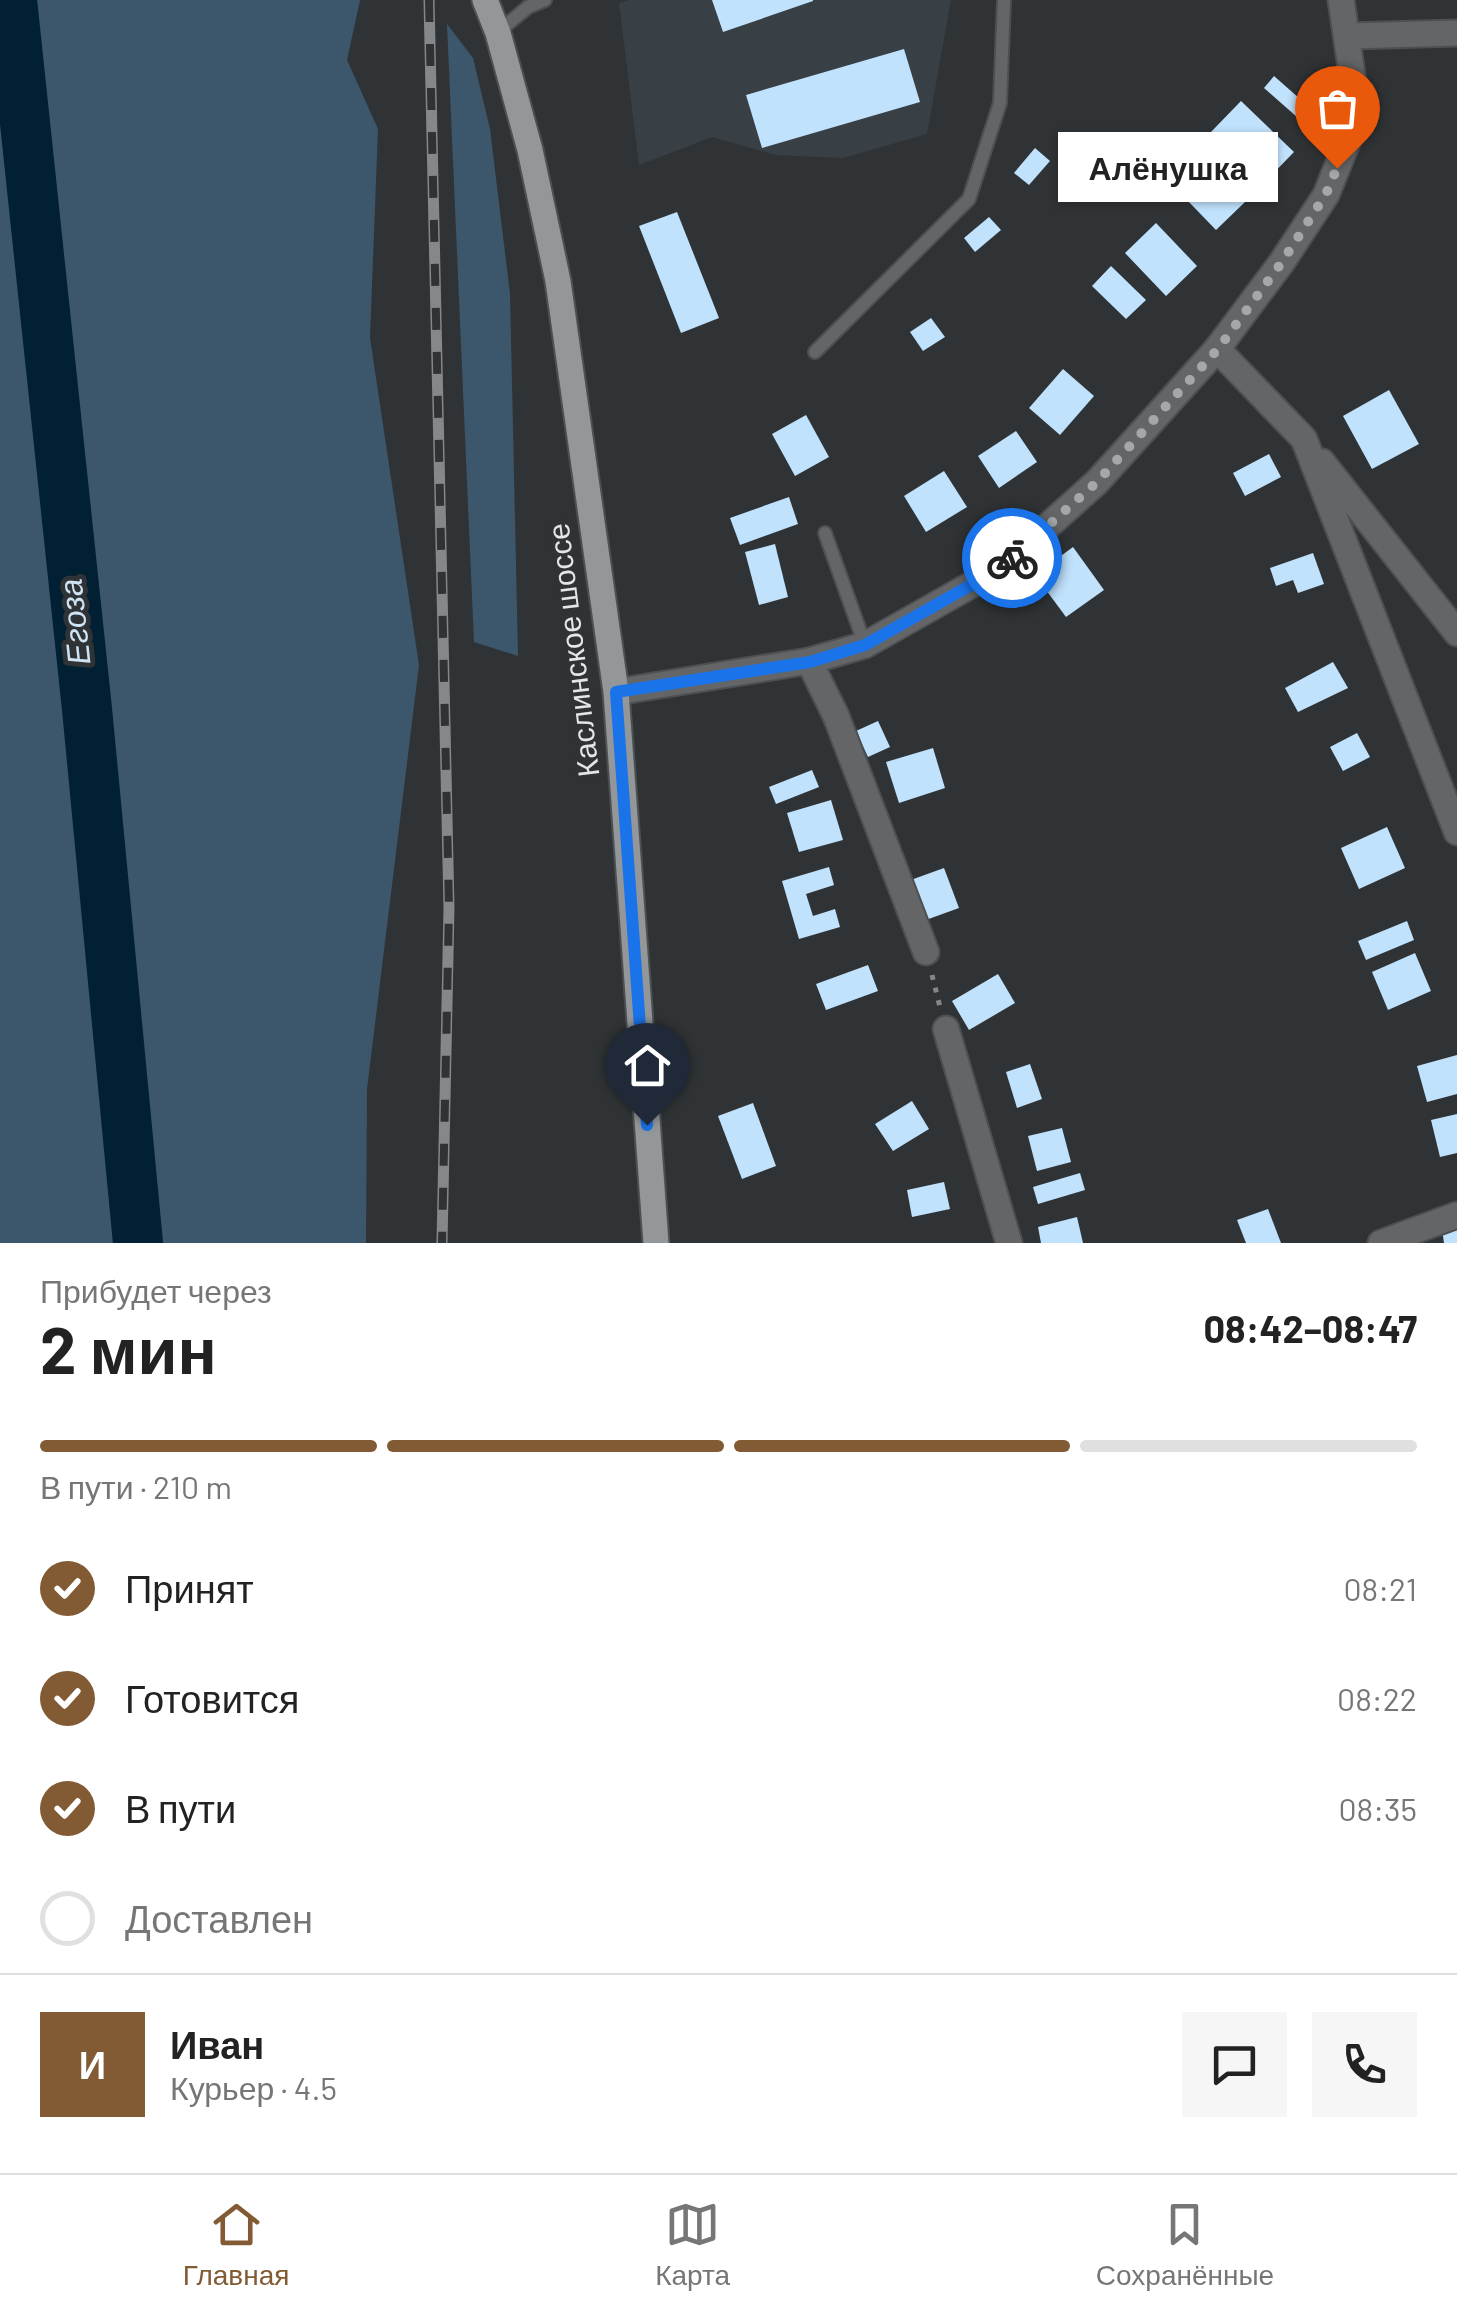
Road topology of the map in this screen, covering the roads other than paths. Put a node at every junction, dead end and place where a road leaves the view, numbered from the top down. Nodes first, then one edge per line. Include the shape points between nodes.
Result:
1 (485, 0) edge
2 (545, 0) edge
3 (1004, 0) edge
4 (1341, 0) edge
5 (498, 33) junction
6 (1457, 33) edge
7 (1348, 36) junction
8 (1218, 349) junction
9 (815, 352) dead end
10 (1304, 438) junction
11 (824, 533) dead end
12 (1457, 633) edge
13 (865, 645) junction
14 (810, 662) junction
15 (616, 692) junction
16 (1457, 832) edge
17 (926, 952) road end
18 (946, 1029) road end
19 (1457, 1216) edge
20 (656, 1243) edge
21 (1009, 1243) edge
22 (1380, 1243) edge

1 - 5 main road, Каслинское шоссе
2 - 5 lane
3 - 9 lane via 1000,104 969,199
4 - 7 street
5 - 15 main road, Каслинское шоссе via 558,281
6 - 7 street
7 - 8 street via 1358,114 1326,194
8 - 10 street
8 - 13 street via 1097,482 1001,568
10 - 12 street
10 - 16 street
11 - 13 lane
13 - 14 street
14 - 15 street
14 - 17 street
15 - 20 main road, Каслинское шоссе
18 - 21 street
19 - 22 street

